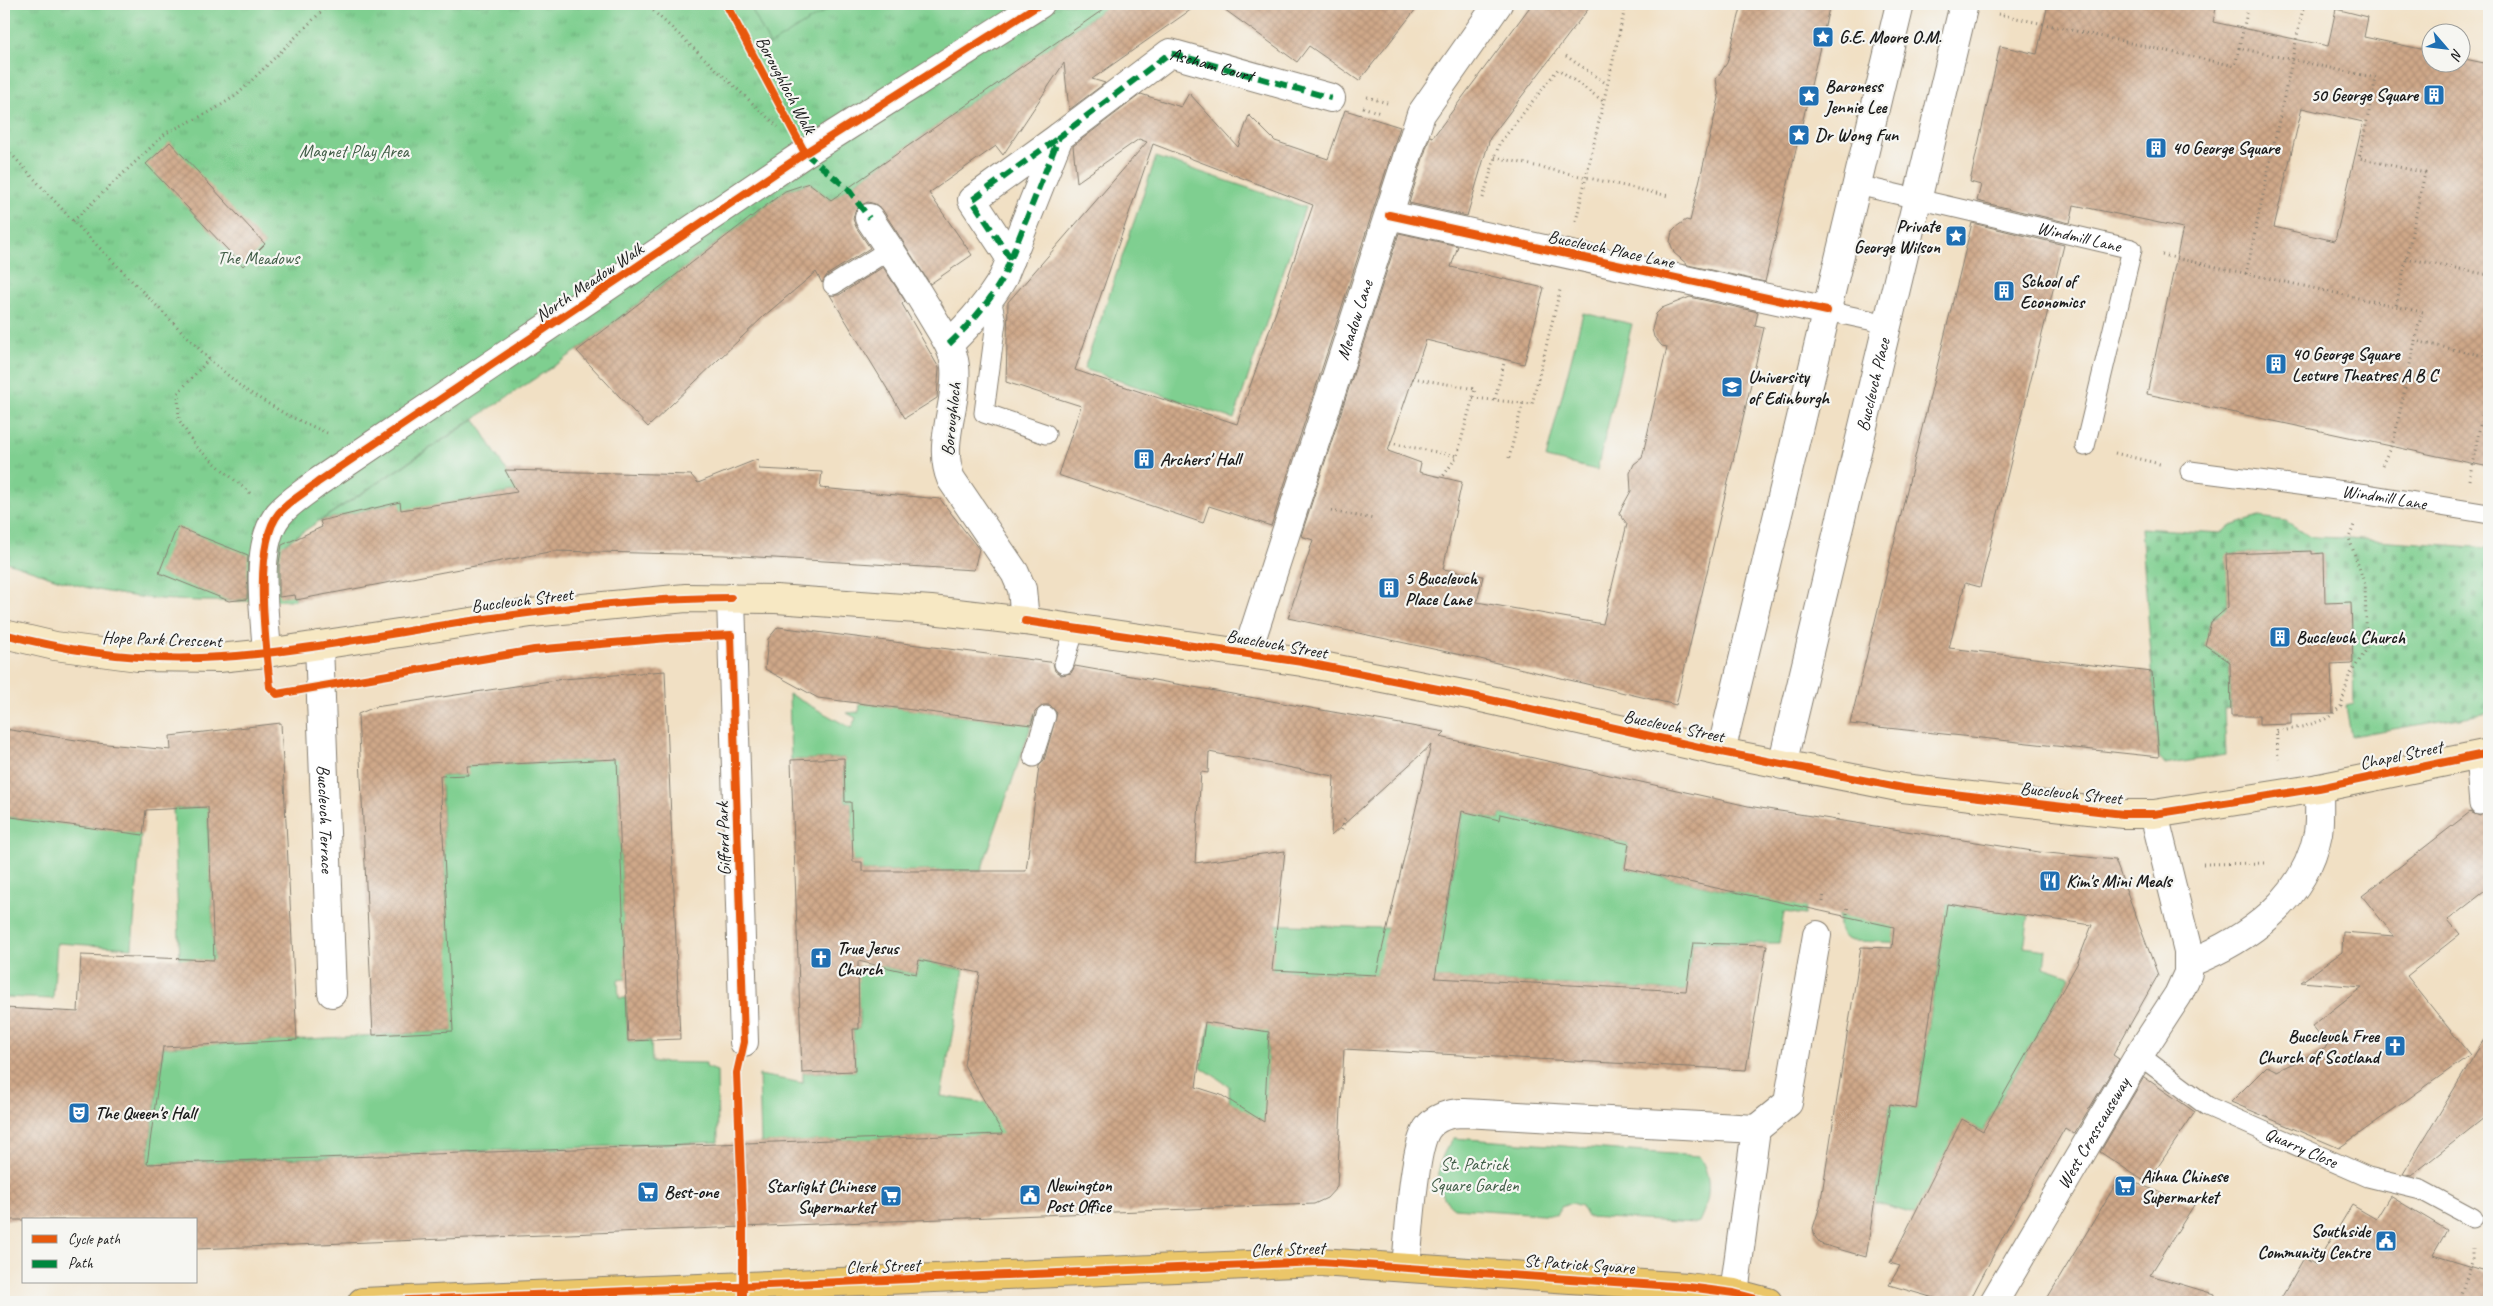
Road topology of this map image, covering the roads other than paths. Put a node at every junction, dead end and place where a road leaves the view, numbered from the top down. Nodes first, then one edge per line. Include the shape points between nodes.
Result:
1 (1040, 4) edge
2 (1498, 4) edge
3 (1900, 4) edge
4 (1964, 4) edge
5 (1331, 98) dead end
6 (1059, 137) junction
7 (1857, 185) junction
8 (1917, 199) junction
9 (1389, 215) junction
10 (869, 218) dead end
11 (890, 249) junction
12 (1011, 259) junction
13 (832, 285) dead end
14 (991, 298) junction
15 (1827, 311) junction
16 (1888, 324) junction
17 (949, 344) junction
18 (1046, 434) dead end
19 (2085, 446) road end
20 (2190, 471) road end
21 (2489, 514) edge
22 (731, 598) junction
23 (1025, 621) junction
24 (1075, 628) junction
25 (4, 634) edge
26 (319, 645) junction
27 (1246, 653) junction
28 (267, 654) junction
29 (1064, 664) dead end
30 (1046, 716) dead end
31 (1721, 752) junction
32 (2482, 754) edge
33 (1033, 757) dead end
34 (1782, 765) junction
35 (2319, 788) junction
36 (2479, 804) dead end
37 (2154, 814) junction
38 (1817, 934) dead end
39 (2189, 963) junction
40 (332, 993) dead end
41 (744, 1042) dead end
42 (2140, 1055) junction
43 (1756, 1129) junction
44 (2473, 1218) road end
45 (1406, 1267) junction
46 (769, 1294) edge
47 (1750, 1297) edge
48 (362, 1302) edge
49 (1994, 1302) edge

1 - 28 street, North Meadow Walk via 806,153 318,482 279,514 268,532 264,554
2 - 9 street, Meadow Lane via 1421,114
3 - 7 street
4 - 8 street, Buccleuch Place
5 - 6 street, Ascham Court via 1170,52
6 - 12 street
6 - 12 street, Ascham Court via 972,200
7 - 8 lane, Windmill Lane
7 - 15 street
8 - 16 street, Buccleuch Place
8 - 19 lane, Windmill Lane via 2132,249
9 - 15 street, Buccleuch Place Lane
9 - 27 street, Meadow Lane
10 - 11 street, Boroughloch
11 - 13 lane
11 - 17 street, Boroughloch
12 - 14 street
14 - 17 street
14 - 18 lane via 996,322 984,413
15 - 16 lane
15 - 31 street
16 - 34 street, Buccleuch Place
17 - 23 street, Boroughloch via 956,371 945,452 947,469 1015,573 1022,589
20 - 21 lane, Windmill Lane
22 - 23 street, Buccleuch Street via 931,610
22 - 26 street, Buccleuch Street via 686,598 530,613
22 - 41 street, Gifford Park
23 - 24 street, Buccleuch Street
24 - 27 street, Buccleuch Street
24 - 29 lane
25 - 28 street, Hope Park Crescent via 55,646 138,657 219,658
26 - 28 street, Hope Park Crescent
26 - 40 street, Buccleuch Terrace
27 - 31 street, Buccleuch Street via 1472,696
30 - 33 lane
31 - 34 street, Buccleuch Street
32 - 35 street, Chapel Street
32 - 36 lane
34 - 37 street, Buccleuch Street via 1969,797 2123,814
35 - 37 street, Buccleuch Street
35 - 39 street via 2319,827 2311,857 2297,884 2259,925 2226,947
37 - 39 street, West Crosscauseway
38 - 43 street via 1788,1103
39 - 42 street, West Crosscauseway via 2178,995
42 - 44 lane, Quarry Close via 2207,1106 2368,1177 2422,1190
42 - 49 street, West Crosscauseway
43 - 45 street via 1464,1113 1445,1116 1427,1129 1419,1149
43 - 47 street, St Patrick Square
45 - 46 main road, Clerk Street via 1320,1262
45 - 47 main road, St Patrick Square via 1688,1287
46 - 48 main road, Clerk Street

